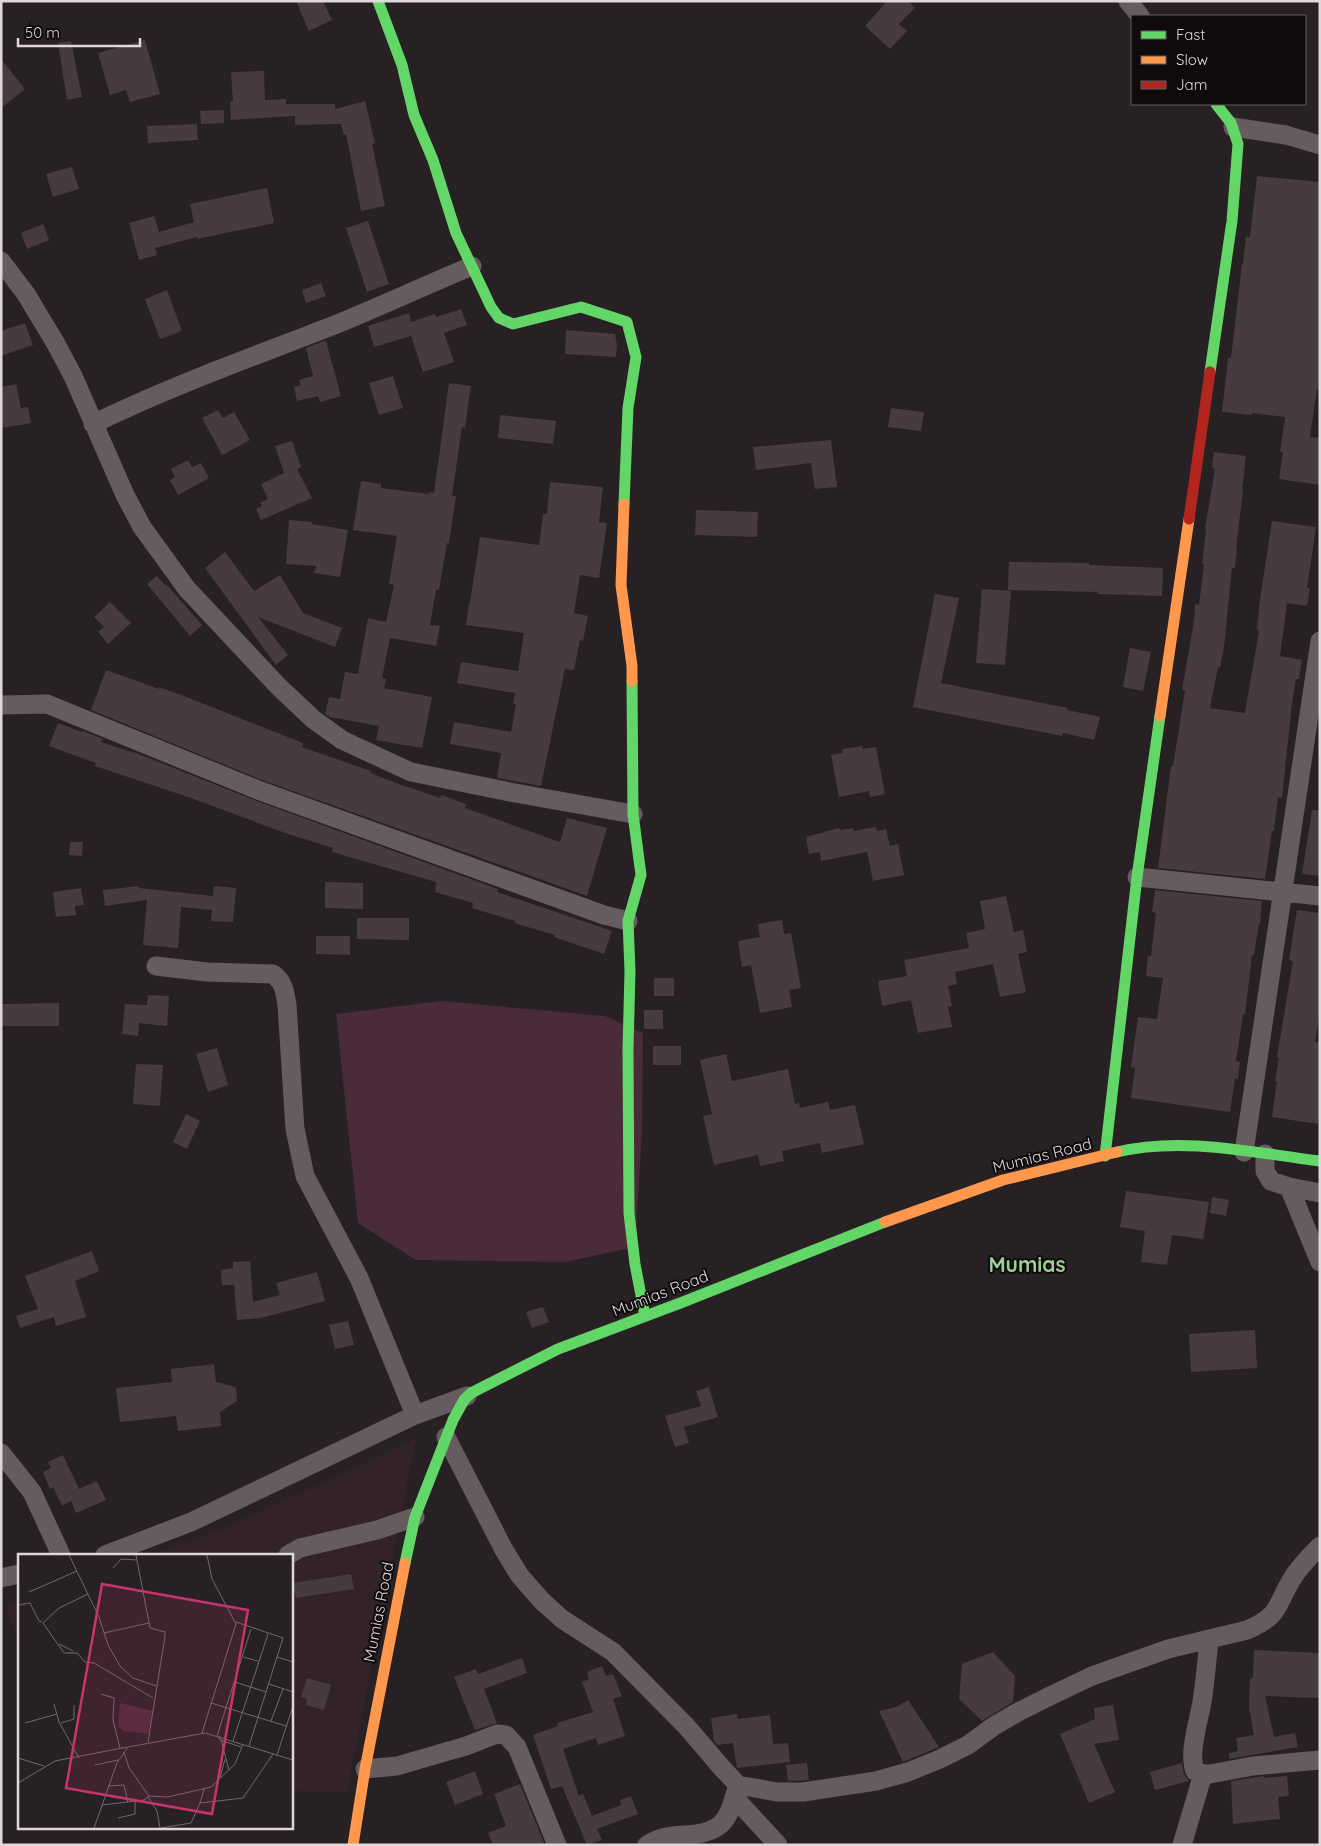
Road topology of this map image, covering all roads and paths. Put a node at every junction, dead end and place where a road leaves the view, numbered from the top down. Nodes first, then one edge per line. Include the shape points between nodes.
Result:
1 (378, 1) edge
2 (1128, 1) edge
3 (1139, 15) edge
4 (1217, 105) edge
5 (1233, 127) junction
6 (1320, 145) edge
7 (1, 260) edge
8 (472, 266) junction
9 (93, 424) junction
10 (1319, 648) edge
11 (1, 705) edge
12 (634, 814) junction
13 (1138, 877) junction
14 (1282, 891) junction
15 (1320, 896) edge
16 (628, 921) junction
17 (156, 966) dead end
18 (1244, 1152) junction
19 (1265, 1154) junction
20 (1105, 1156) junction
21 (1320, 1161) edge
22 (1289, 1187) junction
23 (1320, 1192) edge
24 (1320, 1262) edge
25 (645, 1316) junction
26 (467, 1396) junction
27 (416, 1415) junction
28 (446, 1437) junction
29 (1, 1453) edge
30 (415, 1517) junction
31 (1320, 1546) edge
32 (61, 1554) edge
33 (108, 1554) edge
34 (290, 1554) edge
35 (18, 1574) edge
36 (1, 1578) edge
37 (1209, 1640) junction
38 (1320, 1760) edge
39 (365, 1768) junction
40 (1203, 1774) junction
41 (736, 1791) junction
42 (353, 1845) edge
43 (557, 1845) edge
44 (647, 1845) edge
45 (778, 1845) edge
46 (1182, 1845) edge

1 - 8 street via 402,65 414,115 433,160 456,233
2 - 3 street
4 - 5 street
5 - 6 street via 1286,135
5 - 13 street via 1238,154 1232,221
7 - 9 street via 56,344
8 - 9 street via 334,325 138,402
8 - 12 street via 491,307 499,318 513,324 581,307 627,322 636,357 628,408 621,585 632,666
9 - 12 street via 142,527 187,589 279,687 342,740 411,772
10 - 14 street
11 - 16 street via 47,704 258,790 604,916
12 - 16 street via 641,875
13 - 14 street
13 - 20 street
14 - 15 street
14 - 18 street
16 - 25 street via 629,1214
17 - 27 street via 207,972 273,974 279,979 287,1005 295,1130 305,1176 359,1278
18 - 19 street, Mumias Road
18 - 20 street, Mumias Road via 1171,1146 1134,1148
19 - 21 street, Mumias Road
19 - 22 street via 1268,1179
20 - 25 street, Mumias Road via 1003,1180 919,1209
22 - 23 street
22 - 24 street
25 - 26 street, Mumias Road via 558,1349
26 - 27 street
26 - 28 street, Mumias Road
27 - 33 street via 190,1522
28 - 30 street, Mumias Road
28 - 41 street via 520,1576 562,1618 619,1657 687,1727 722,1768
29 - 32 street via 32,1492
30 - 34 street via 377,1530 300,1548
30 - 39 street, Mumias Road
31 - 37 street via 1293,1577 1277,1611 1268,1619 1247,1630
35 - 36 street
37 - 40 street via 1193,1756 1195,1771
37 - 41 street via 1168,1649 1092,1676 1018,1712 968,1746 908,1772 876,1781 802,1792
38 - 40 street
39 - 42 street, Mumias Road
39 - 43 street via 397,1766 497,1734 506,1735 517,1747
40 - 46 street
41 - 44 street via 721,1824 702,1834 671,1836
41 - 45 street

